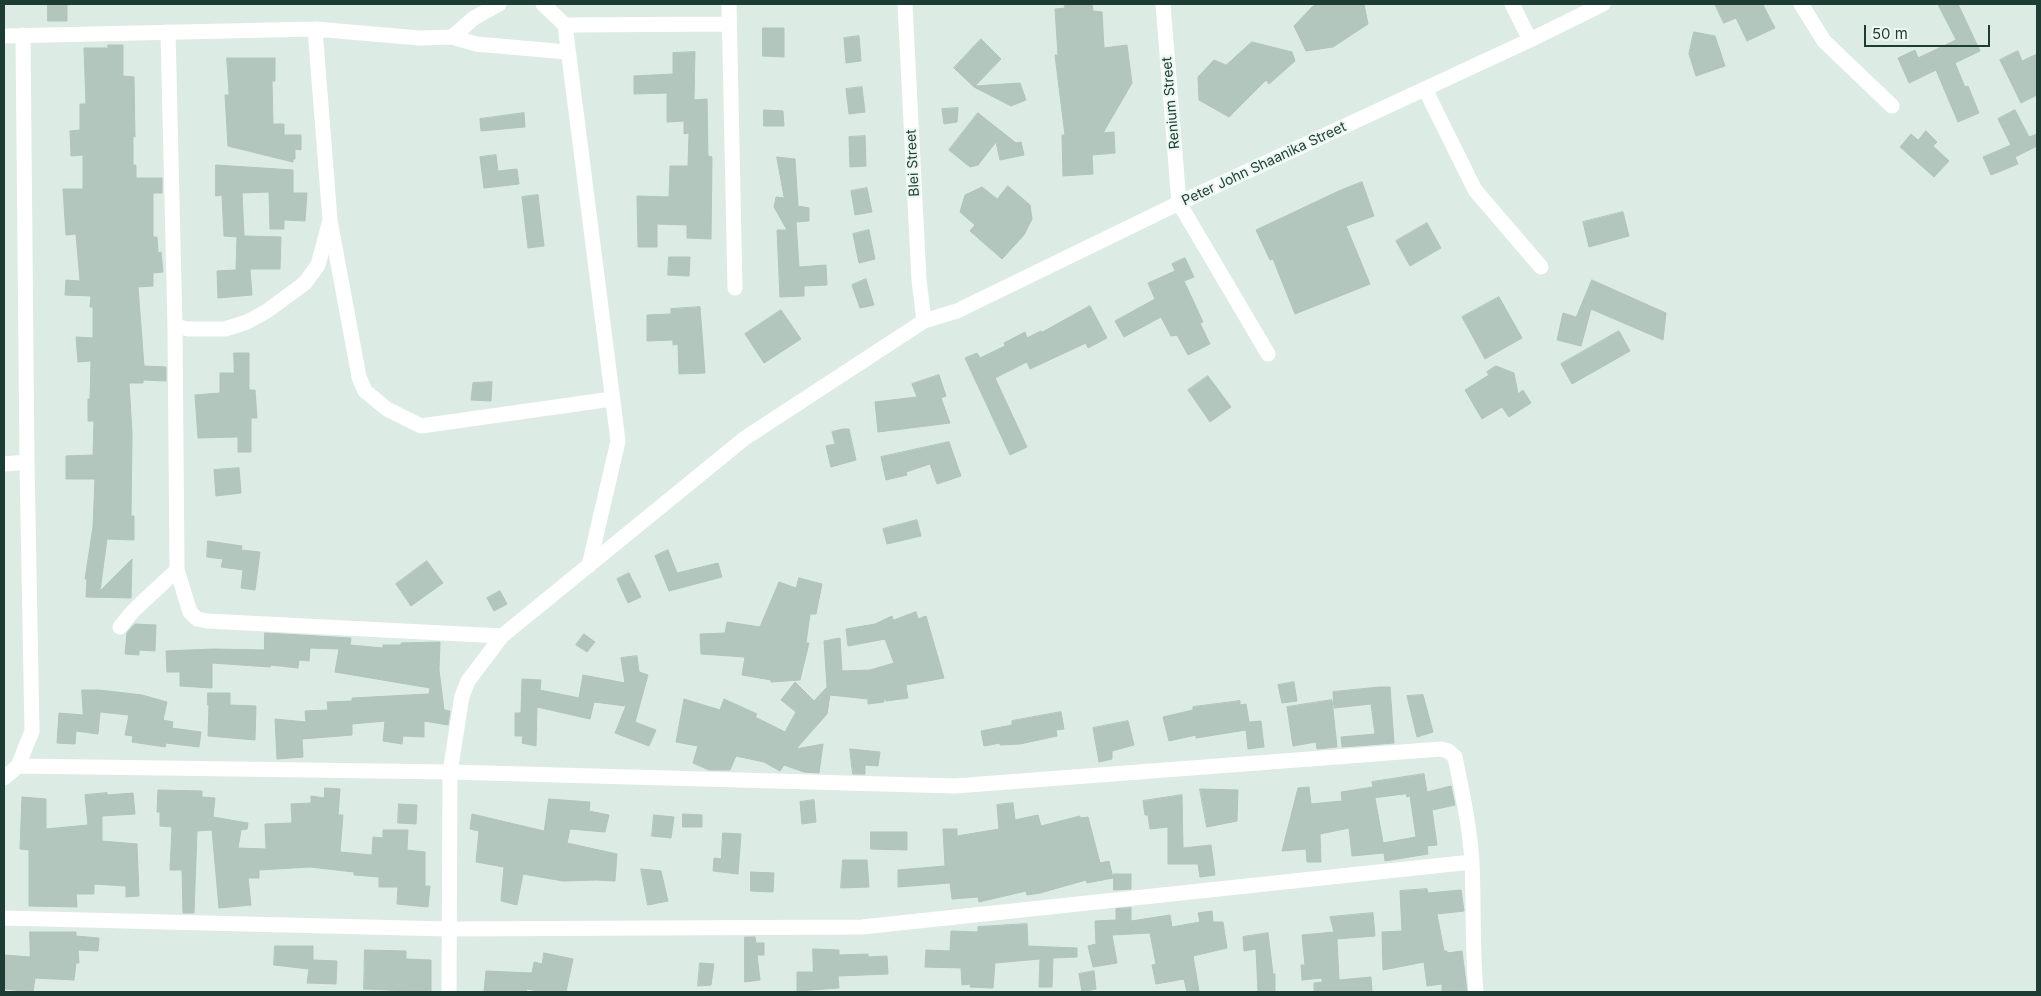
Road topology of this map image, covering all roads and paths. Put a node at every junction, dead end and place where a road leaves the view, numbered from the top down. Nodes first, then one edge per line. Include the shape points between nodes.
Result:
1 (499, 4) edge
2 (542, 4) edge
3 (729, 4) edge
4 (906, 4) edge
5 (1163, 4) edge
6 (1512, 4) edge
7 (1603, 4) edge
8 (1800, 4) edge
9 (564, 24) junction
10 (729, 24) junction
11 (315, 29) junction
12 (168, 32) junction
13 (4, 36) edge
14 (23, 36) junction
15 (452, 37) junction
16 (1530, 40) junction
17 (567, 52) junction
18 (1425, 89) junction
19 (1892, 106) dead end
20 (1180, 203) junction
21 (330, 220) junction
22 (1541, 267) dead end
23 (735, 288) dead end
24 (924, 321) junction
25 (175, 326) junction
26 (1268, 354) dead end
27 (612, 399) junction
28 (27, 462) junction
29 (4, 464) edge
30 (589, 566) junction
31 (177, 570) junction
32 (120, 627) dead end
33 (502, 636) junction
34 (18, 766) junction
35 (450, 772) junction
36 (4, 778) edge
37 (1472, 862) junction
38 (4, 918) edge
39 (448, 929) junction
40 (449, 992) edge
41 (1476, 992) edge

1 - 15 street via 474,18
2 - 9 street
3 - 10 street
4 - 24 street, Blei Street via 919,280
5 - 20 street, Renium Street
6 - 16 street
7 - 16 street, Peter John Shaanika Street
8 - 19 street via 1824,41
9 - 10 street
9 - 17 street
10 - 23 street
11 - 12 street
11 - 15 street via 420,38
11 - 21 street
12 - 14 street
12 - 25 street
13 - 14 street
14 - 28 street
15 - 17 street via 476,44
16 - 18 street, Peter John Shaanika Street
17 - 27 street
18 - 20 street, Peter John Shaanika Street
18 - 22 street via 1475,190
20 - 24 street, Peter John Shaanika Street via 957,311
20 - 26 street
21 - 25 street via 318,264 305,283 267,311 225,329
21 - 27 street via 359,377 365,392 388,409 420,426
24 - 30 street, Peter John Shaanika Street via 745,438
25 - 31 street
27 - 30 street via 618,441
28 - 29 street
28 - 34 street via 32,732
30 - 33 street, Peter John Shaanika Street
31 - 32 street
31 - 33 street via 190,612 196,619
33 - 35 street, Peter John Shaanika Street via 468,681 462,696
34 - 35 street
34 - 36 street
35 - 37 street via 955,786 1441,749 1455,757
35 - 39 street, Peter John Shaanika Street
37 - 39 street via 862,927
37 - 41 street via 1472,953
38 - 39 street
39 - 40 street, Peter John Shaanika Street

